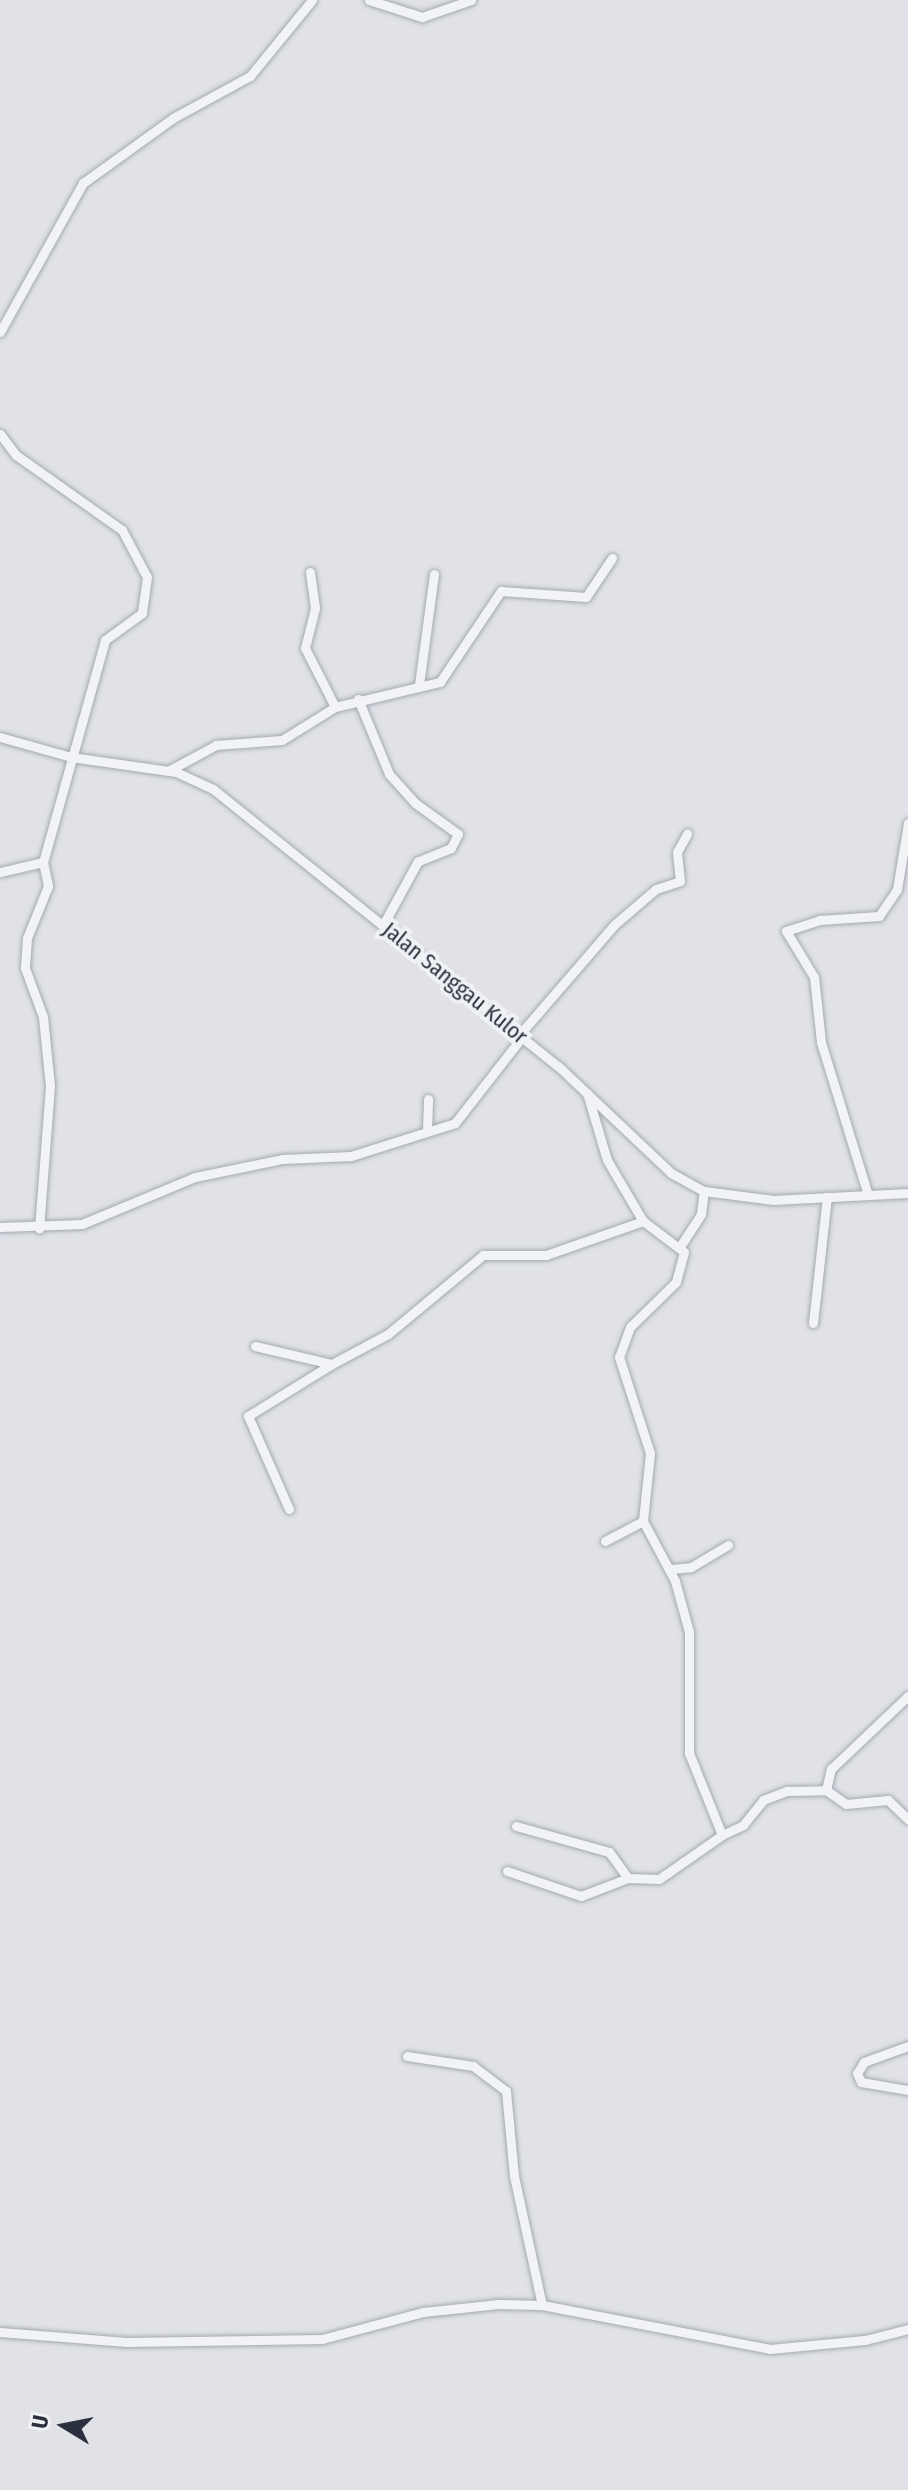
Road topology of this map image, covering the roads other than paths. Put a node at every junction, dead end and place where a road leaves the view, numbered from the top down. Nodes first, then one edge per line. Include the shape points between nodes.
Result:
1 (312, 0) edge
2 (369, 0) edge
3 (471, 0) edge
4 (0, 332) edge
5 (0, 434) edge
6 (612, 558) dead end
7 (310, 572) dead end
8 (434, 574) dead end
9 (419, 685) junction
10 (358, 699) junction
11 (335, 707) junction
12 (0, 737) edge
13 (71, 757) junction
14 (168, 771) junction
15 (908, 823) edge
16 (687, 834) dead end
17 (43, 862) junction
18 (0, 872) edge
19 (383, 925) junction
20 (521, 1035) junction
21 (587, 1093) junction
22 (428, 1099) dead end
23 (427, 1130) junction
24 (704, 1191) junction
25 (908, 1193) edge
26 (868, 1195) junction
27 (827, 1197) junction
28 (643, 1221) junction
29 (0, 1227) edge
30 (39, 1229) junction
31 (681, 1245) junction
32 (813, 1323) dead end
33 (255, 1346) dead end
34 (332, 1364) junction
35 (289, 1509) dead end
36 (643, 1521) junction
37 (605, 1541) dead end
38 (728, 1545) dead end
39 (670, 1569) junction
40 (908, 1696) edge
41 (826, 1790) junction
42 (908, 1819) edge
43 (516, 1826) dead end
44 (722, 1835) junction
45 (507, 1871) dead end
46 (628, 1878) junction
47 (908, 2046) edge
48 (407, 2056) dead end
49 (908, 2090) edge
50 (542, 2305) junction
51 (908, 2329) edge
52 (0, 2332) edge

1 - 4 street via 250,76 173,118 83,183
2 - 3 street via 422,17
5 - 13 street via 16,455 122,530 147,577 138,620 105,640
6 - 9 street via 586,597 501,591 448,674
7 - 11 street via 315,608 305,648
8 - 9 street
9 - 10 street
10 - 11 street
10 - 19 street via 389,774 415,803 458,834 451,848 418,861
11 - 14 street via 282,740 216,745
12 - 13 street, Jalan Sanggau Kulor
13 - 14 street, Jalan Sanggau Kulor
13 - 17 street
14 - 19 street, Jalan Sanggau Kulor via 213,789
15 - 26 street via 897,889 879,916 819,920 786,931 814,977 821,1042
16 - 20 street via 677,852 680,881 656,889 614,925
17 - 18 street
17 - 30 street via 48,886 25,958 43,1017 50,1086
19 - 20 street, Jalan Sanggau Kulor
20 - 21 street, Jalan Sanggau Kulor
20 - 23 street via 463,1119
21 - 24 street, Jalan Sanggau Kulor via 671,1173
21 - 28 street via 607,1160
22 - 23 street
23 - 30 street via 351,1156 283,1159 195,1177 82,1224
24 - 27 street, Jalan Sanggau Kulor via 743,1199
24 - 31 street via 701,1214
25 - 26 street, Jalan Sanggau Kulor
26 - 27 street, Jalan Sanggau Kulor
27 - 32 street
28 - 31 street
28 - 34 street via 546,1255 483,1255 388,1334
29 - 30 street
31 - 36 street via 682,1273 630,1327 619,1357 650,1453
33 - 34 street
34 - 35 street via 248,1416
36 - 37 street
36 - 39 street
38 - 39 street via 691,1567
39 - 44 street via 689,1632 689,1753
40 - 41 street via 831,1769
41 - 42 street via 846,1804 893,1801
41 - 44 street via 771,1795 743,1825
43 - 46 street via 609,1852
44 - 46 street via 659,1879
45 - 46 street via 581,1896
47 - 49 street via 864,2062 857,2073 861,2082
48 - 50 street via 473,2066 506,2091 514,2176
50 - 51 street via 770,2349 865,2340
50 - 52 street via 440,2309 322,2339 127,2342

